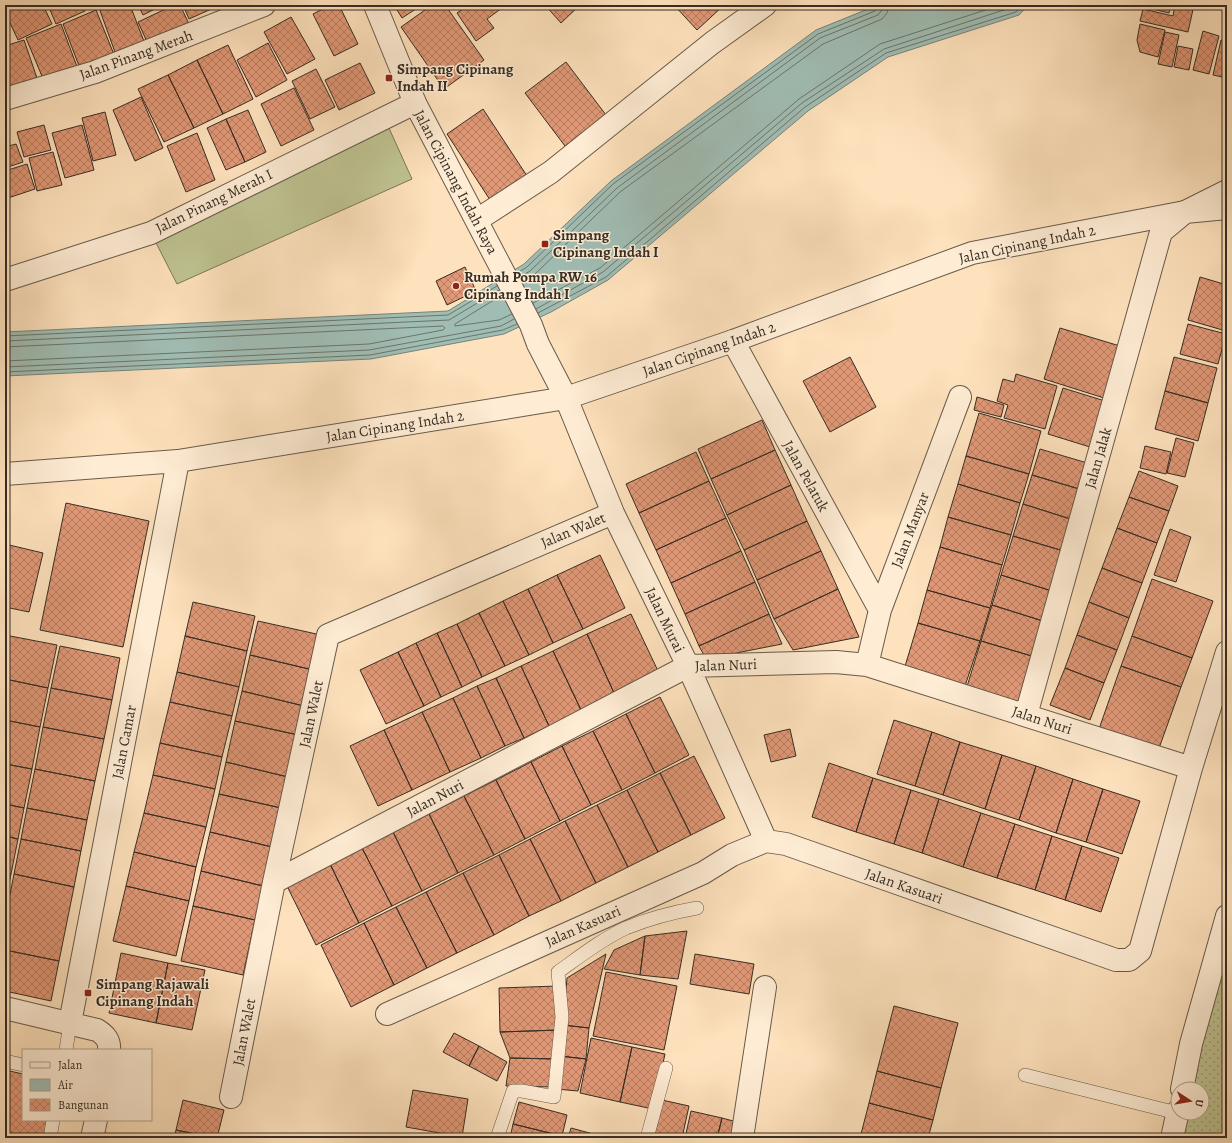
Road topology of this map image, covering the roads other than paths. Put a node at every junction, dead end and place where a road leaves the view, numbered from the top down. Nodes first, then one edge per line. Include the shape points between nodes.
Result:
1 (264, 5) edge
2 (375, 5) edge
3 (761, 6) edge
4 (5, 99) edge
5 (415, 102) junction
6 (1227, 191) edge
7 (1227, 208) edge
8 (1185, 212) junction
9 (477, 220) junction
10 (5, 280) edge
11 (733, 341) junction
12 (960, 397) dead end
13 (566, 398) junction
14 (178, 461) junction
15 (5, 474) edge
16 (613, 513) junction
17 (880, 610) junction
18 (1227, 652) edge
19 (867, 665) junction
20 (688, 666) junction
21 (1026, 715) junction
22 (1191, 768) junction
23 (766, 841) junction
24 (274, 882) junction
25 (697, 908) dead end
26 (1227, 916) edge
27 (765, 987) dead end
28 (5, 1008) edge
29 (387, 1014) dead end
30 (70, 1023) junction
31 (66, 1049) edge
32 (109, 1049) edge
33 (5, 1061) edge
34 (22, 1065) edge
35 (666, 1068) dead end
36 (1026, 1075) dead end
37 (1184, 1081) edge
38 (231, 1097) dead end
39 (1170, 1110) edge
40 (53, 1121) edge
41 (96, 1121) edge
42 (1176, 1121) edge
43 (50, 1138) edge
44 (92, 1138) edge
45 (497, 1138) edge
46 (647, 1138) edge
47 (742, 1138) edge
48 (1172, 1138) edge

1 - 4 street, Jalan Pinang Merah via 95,72
2 - 5 street, Jalan Cipinang Indah Raya
3 - 9 street via 551,172
5 - 9 street, Jalan Cipinang Indah Raya
5 - 10 street, Jalan Pinang Merah I via 151,233
6 - 8 street, Jalan Cipinang Indah 2
7 - 8 street
8 - 11 street, Jalan Cipinang Indah 2 via 972,253
8 - 21 street, Jalan Jalak via 1161,232
9 - 13 street, Jalan Cipinang Indah Raya
11 - 13 street, Jalan Cipinang Indah 2
11 - 17 street, Jalan Pelatuk
12 - 17 street, Jalan Manyar
13 - 14 street, Jalan Cipinang Indah 2
13 - 16 street, Jalan Murai
14 - 15 street, Jalan Cipinang Indah 2
14 - 30 street, Jalan Camar
16 - 20 street, Jalan Murai
16 - 24 street, Jalan Walet via 328,635
17 - 19 street, Jalan Manyar
18 - 22 street, Jalan Kasuari
19 - 20 street, Jalan Nuri via 836,662
19 - 21 street, Jalan Nuri
20 - 23 street, Jalan Murai
20 - 24 street, Jalan Nuri
21 - 22 street, Jalan Nuri
22 - 23 street, Jalan Kasuari via 1140,951 1129,960 1116,960 786,844
23 - 29 street, Jalan Kasuari via 732,855 703,873
24 - 38 street, Jalan Walet
25 - 45 lane via 626,928 558,972 562,1018 554,1097 513,1091
26 - 37 street via 1191,1044
27 - 47 street
28 - 30 street
30 - 31 lane
30 - 32 street via 97,1030 105,1035
33 - 34 lane
35 - 46 lane
36 - 39 lane
40 - 43 lane
41 - 44 street
42 - 48 street

